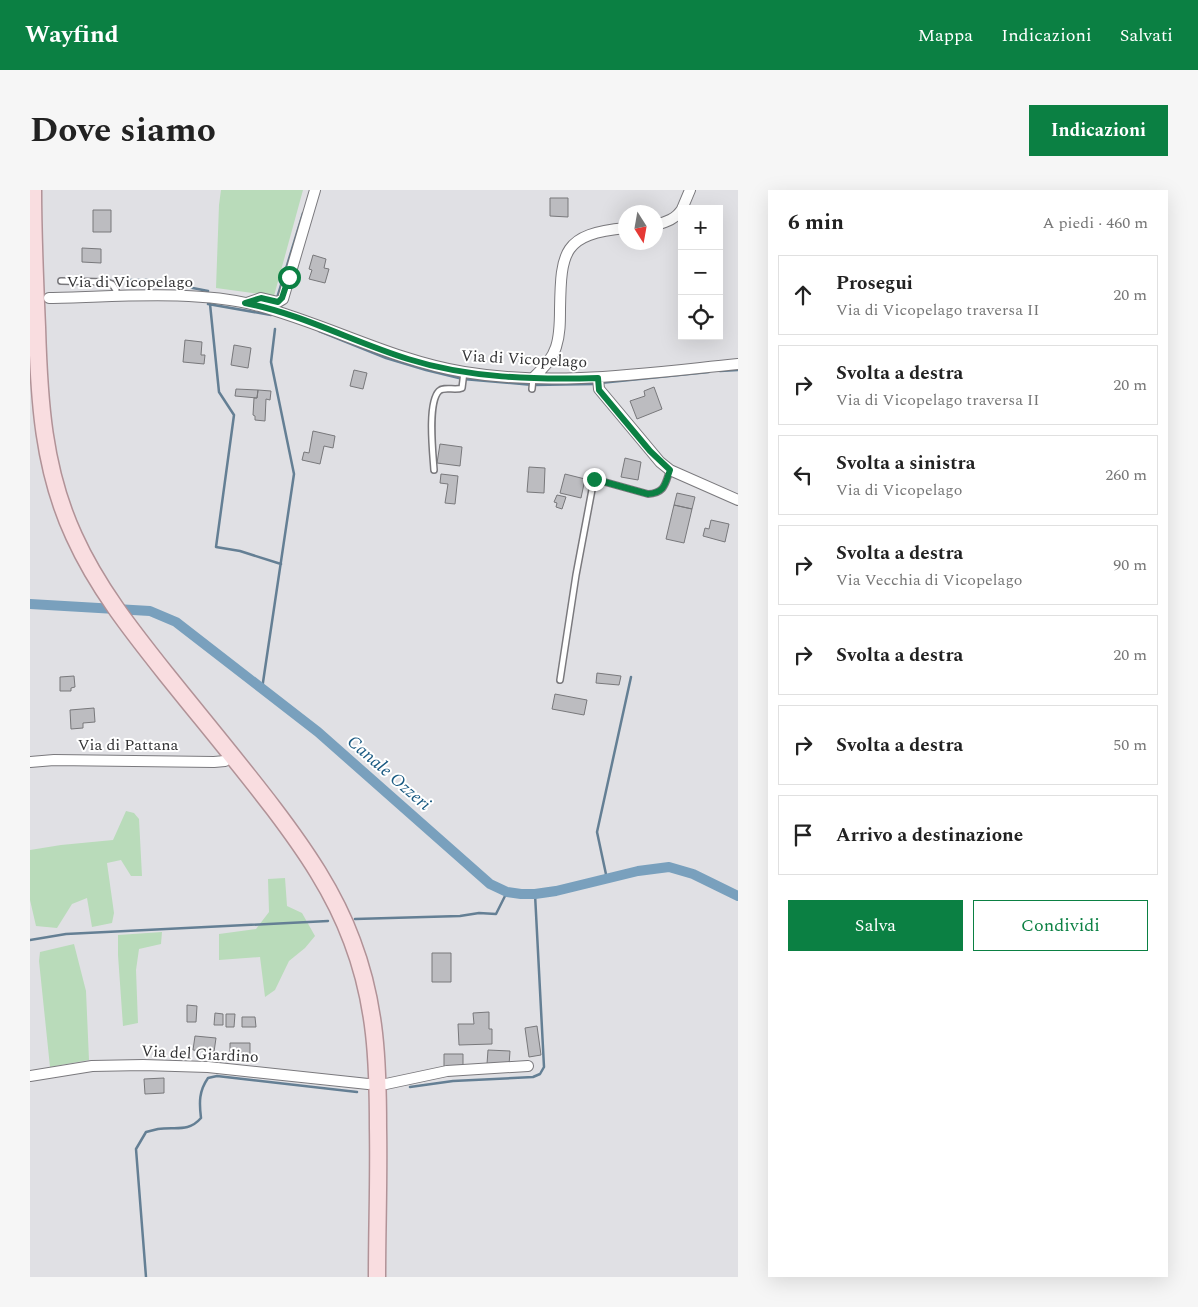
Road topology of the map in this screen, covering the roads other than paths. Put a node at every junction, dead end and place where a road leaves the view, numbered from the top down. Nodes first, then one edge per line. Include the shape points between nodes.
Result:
1 (33, 190) edge
2 (315, 190) edge
3 (690, 190) edge
4 (684, 205) edge
5 (678, 213) edge
6 (663, 223) edge
7 (618, 229) edge
8 (61, 281) dead end
9 (115, 297) junction
10 (49, 298) dead end
11 (245, 303) junction
12 (738, 364) edge
13 (464, 374) junction
14 (533, 380) junction
15 (598, 382) junction
16 (532, 389) dead end
17 (434, 470) dead end
18 (670, 470) junction
19 (738, 500) edge
20 (560, 680) dead end
21 (225, 761) dead end
22 (30, 762) edge
23 (528, 1066) dead end
24 (30, 1076) edge
25 (368, 1084) dead end
26 (386, 1084) dead end
27 (377, 1277) edge

1 - 27 main road via 41,415 51,468 74,537 108,599 300,844 326,883 352,940 365,984 377,1049
2 - 11 street via 282,298 278,302 261,298
3 - 4 street
5 - 6 street
7 - 14 street via 592,233 579,239 566,254 556,347
8 - 9 lane via 107,282 116,290
9 - 10 street, Via di Vicopelago
9 - 11 street, Via di Vicopelago via 208,297
11 - 13 street, Via di Vicopelago via 321,325 410,360
12 - 15 street, Via di Vicopelago
13 - 14 street, Via di Vicopelago
13 - 17 lane via 462,388 439,391 435,399 431,433
14 - 15 street, Via di Vicopelago
14 - 16 lane
15 - 18 street via 650,451
18 - 19 street
18 - 20 lane via 664,488 654,494 594,479
21 - 22 street, Via di Pattana
23 - 26 street via 447,1071
24 - 25 street, Via del Giardino via 92,1066 143,1065 208,1067

